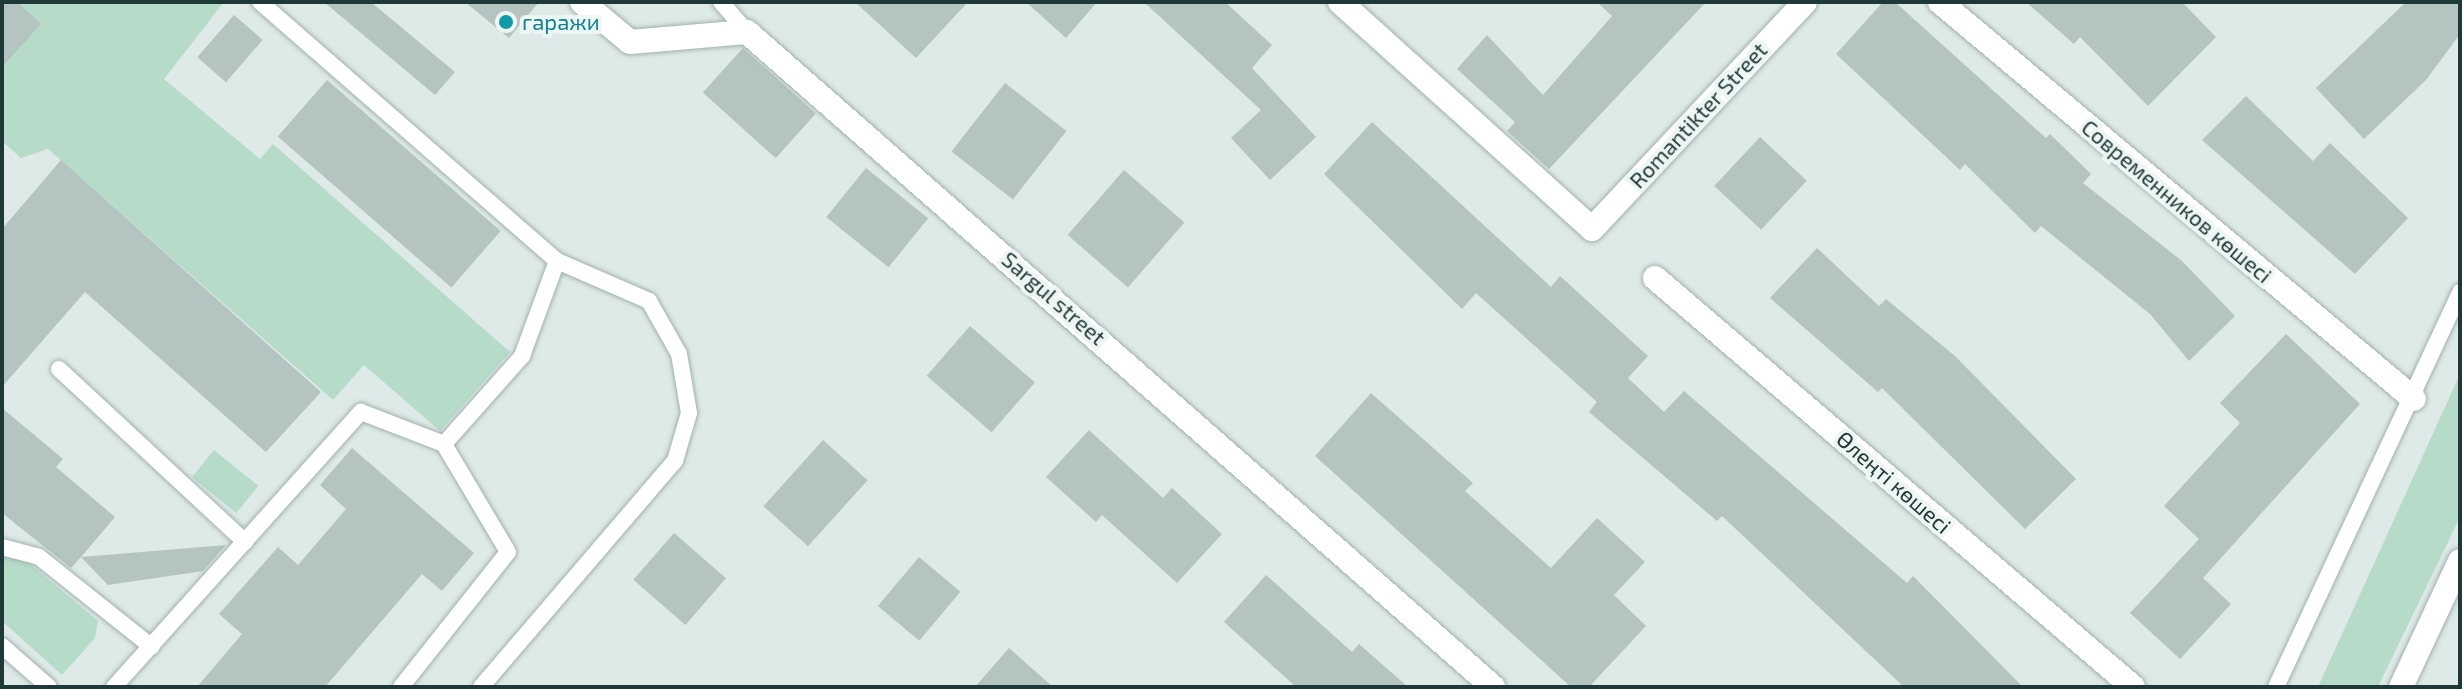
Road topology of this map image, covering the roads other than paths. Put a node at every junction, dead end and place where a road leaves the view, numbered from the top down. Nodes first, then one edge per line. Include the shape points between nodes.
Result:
1 (260, 2) edge
2 (582, 2) edge
3 (721, 2) edge
4 (1340, 2) edge
5 (1805, 2) edge
6 (1940, 2) edge
7 (747, 32) junction
8 (557, 261) junction
9 (1655, 278) dead end
10 (2460, 292) edge
11 (59, 369) dead end
12 (2414, 399) junction
13 (444, 444) junction
14 (245, 542) junction
15 (2, 547) edge
16 (2460, 561) edge
17 (2, 646) edge
18 (152, 647) junction
19 (49, 687) edge
20 (114, 687) edge
21 (401, 687) edge
22 (481, 687) edge
23 (1493, 687) edge
24 (2133, 687) edge
25 (2276, 687) edge
26 (2401, 687) edge

1 - 8 lane
2 - 7 street via 630,42
3 - 7 lane
4 - 5 street, Romantikter Street via 1592,229
6 - 12 street, Современников көшесі
7 - 23 street, Sargul street
8 - 13 lane via 522,356
8 - 22 lane via 649,301 679,354 689,413 675,461
9 - 24 street, Өлеңті көшесі
10 - 12 lane
11 - 14 lane
12 - 25 lane
13 - 14 lane via 361,412
13 - 21 lane via 508,552
14 - 18 lane
15 - 18 lane via 39,557
16 - 26 street
17 - 19 lane
18 - 20 lane

